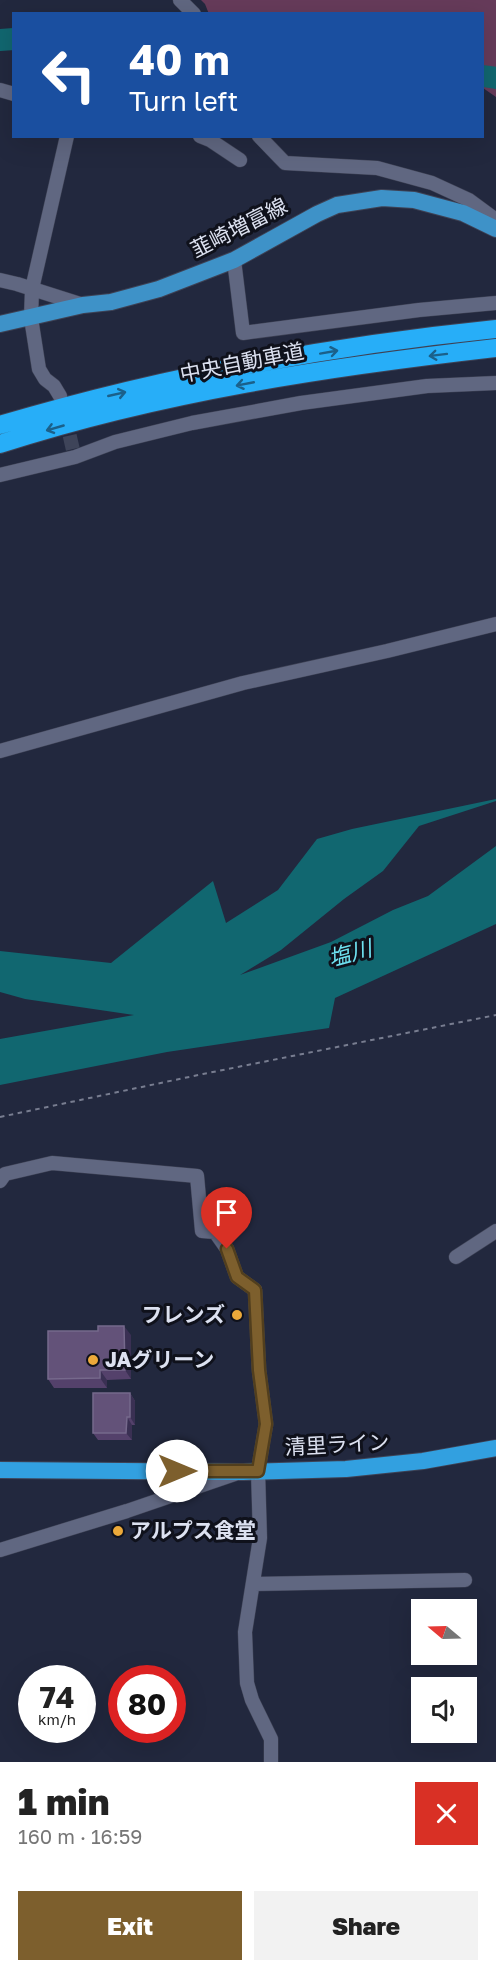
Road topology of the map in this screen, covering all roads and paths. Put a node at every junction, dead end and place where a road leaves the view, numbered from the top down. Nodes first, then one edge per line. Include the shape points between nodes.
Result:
1 (180, 0) edge
2 (192, 12) edge
3 (67, 138) edge
4 (205, 138) edge
5 (262, 138) edge
6 (240, 160) dead end
7 (496, 225) edge
8 (234, 260) junction
9 (0, 280) edge
10 (32, 289) junction
11 (496, 303) edge
12 (83, 305) junction
13 (31, 318) junction
14 (0, 324) edge
15 (496, 329) edge
16 (496, 348) edge
17 (496, 383) edge
18 (60, 396) dead end
19 (0, 425) edge
20 (0, 444) edge
21 (0, 475) edge
22 (496, 624) edge
23 (0, 751) edge
24 (496, 1015) edge
25 (0, 1117) edge
26 (0, 1181) edge
27 (496, 1231) edge
28 (456, 1257) dead end
29 (496, 1448) edge
30 (0, 1470) edge
31 (250, 1471) junction
32 (0, 1550) edge
33 (465, 1580) dead end
34 (253, 1584) junction
35 (271, 1762) edge

1 - 2 street
3 - 10 street
4 - 6 street
5 - 7 street via 285,163 377,168 432,183 469,200
7 - 8 main road, 韮崎増富線 via 436,205 382,198 337,205
8 - 11 street via 243,333
8 - 12 main road, 韮崎増富線 via 159,289
9 - 10 street
10 - 12 street
10 - 13 street
12 - 13 main road, 韮崎増富線
13 - 14 main road, 韮崎増富線
13 - 18 street via 39,369
19 -> 15 highway, 中央自動車道 via 94,399 238,368 374,344
16 -> 20 highway, 中央自動車道 via 240,384 88,418
17 - 21 street via 427,386 192,423
22 - 23 street via 243,683
24 - 25 path
26 - 31 street via 4,1174 52,1163 197,1176 202,1231 215,1232 227,1249 237,1277 255,1290 266,1424
27 - 28 street
29 - 31 highway, 清里ライン via 346,1470
30 - 31 highway, 清里ライン
31 - 32 street
31 - 34 street via 260,1538
33 - 34 street
34 - 35 street via 245,1632 247,1683 272,1739

